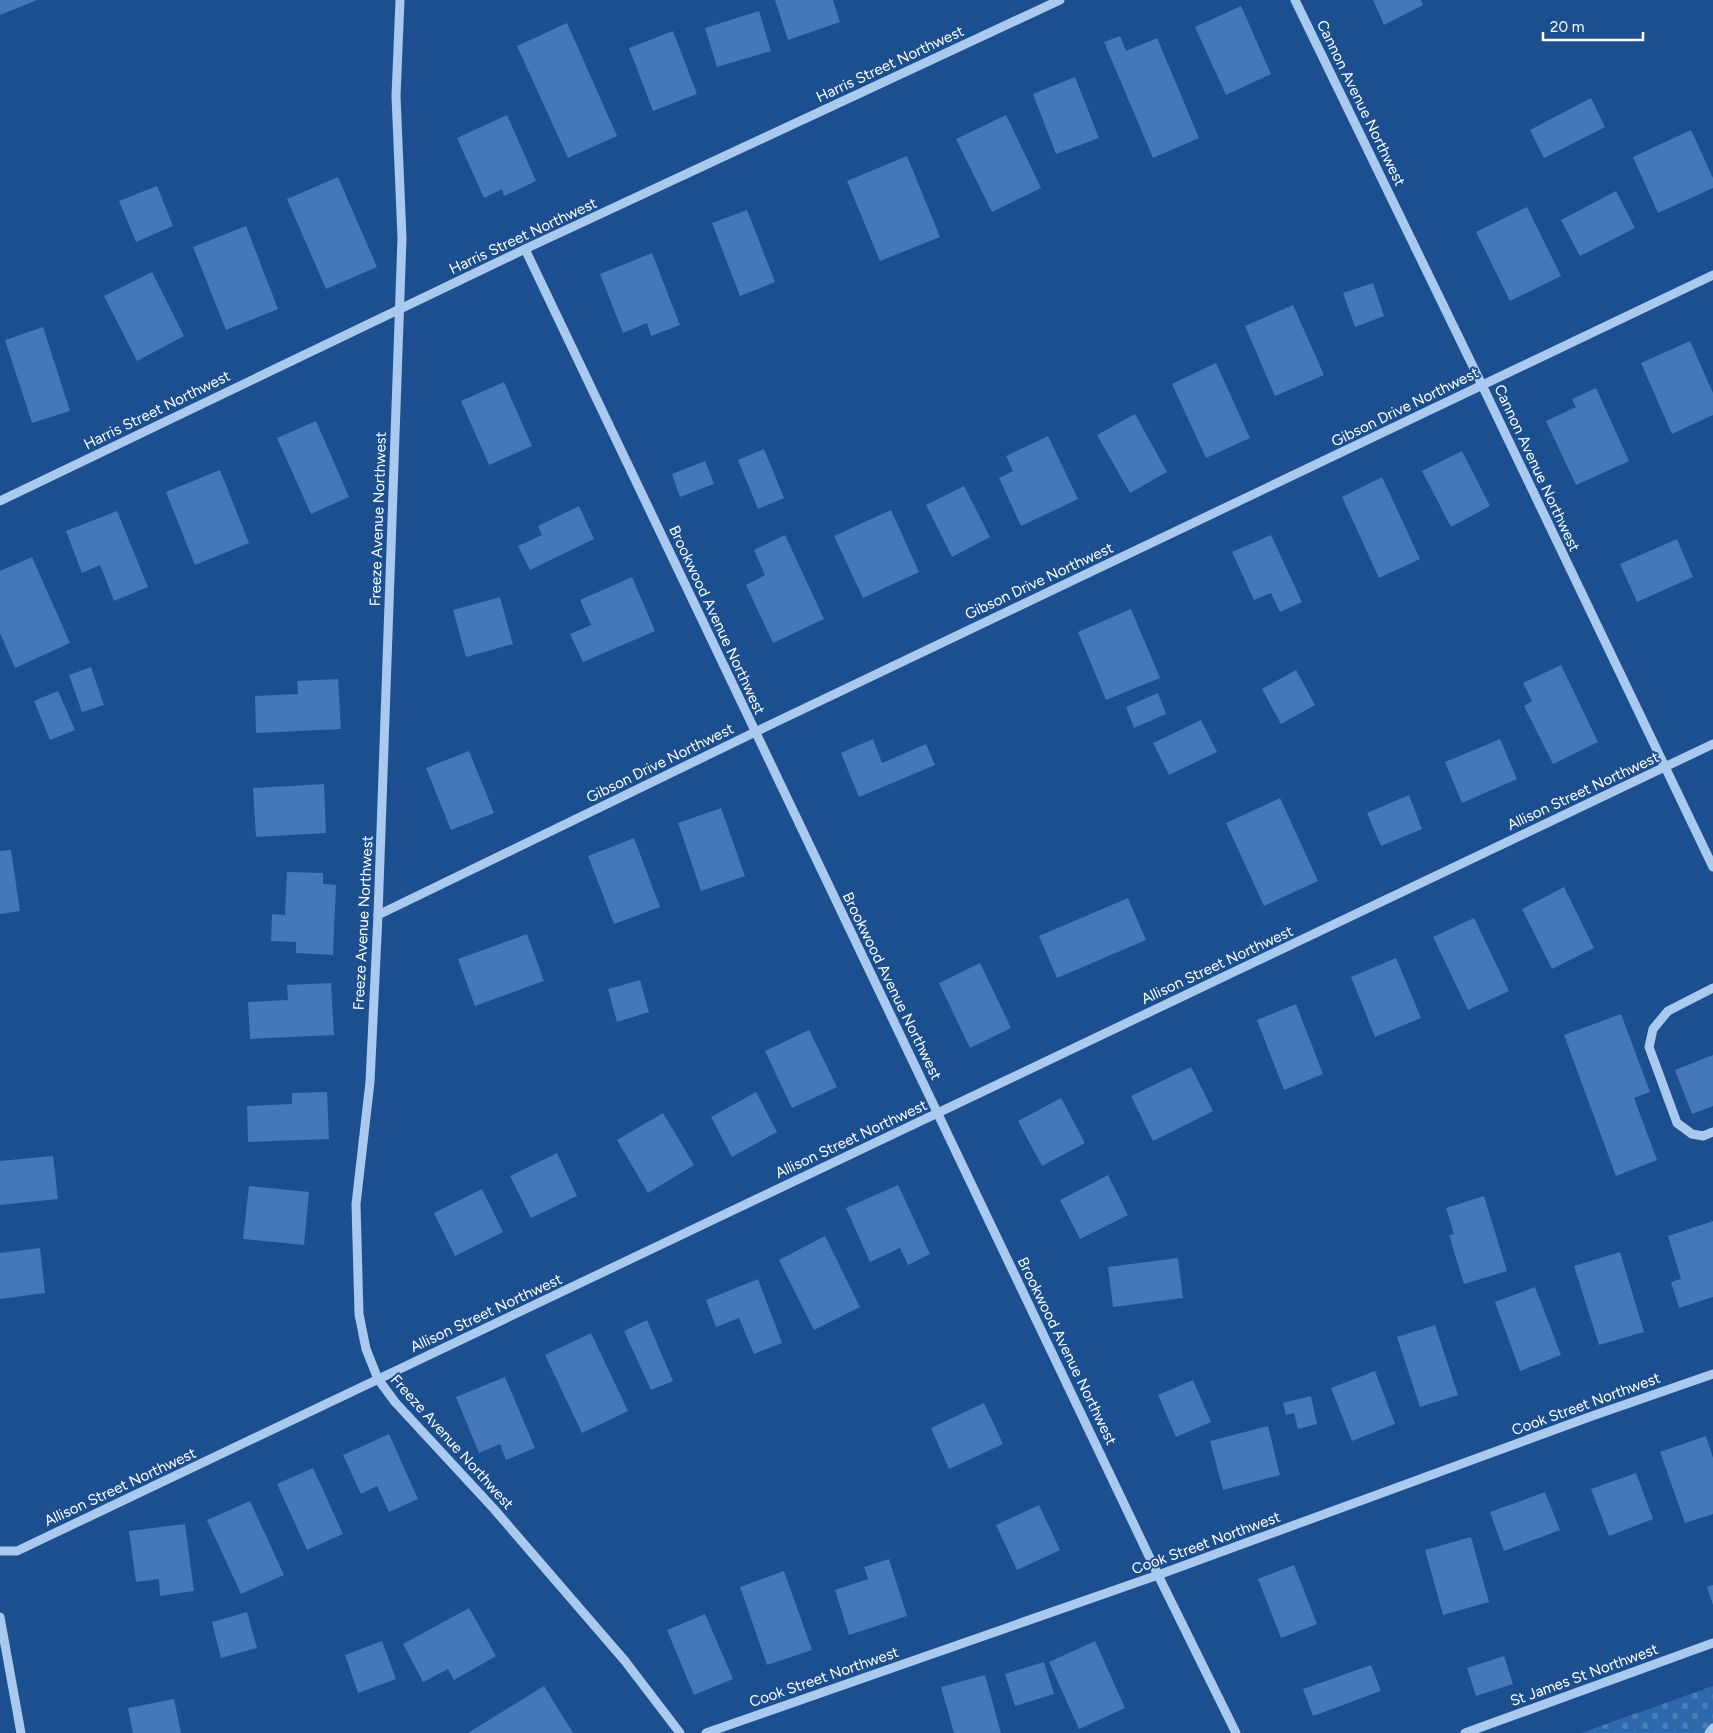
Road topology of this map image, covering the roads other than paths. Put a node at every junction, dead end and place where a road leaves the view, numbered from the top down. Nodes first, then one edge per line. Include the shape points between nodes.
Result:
1 (400, 0) edge
2 (1060, 0) edge
3 (1295, 0) edge
4 (525, 249) junction
5 (1713, 275) edge
6 (399, 309) junction
7 (1482, 385) junction
8 (0, 501) edge
9 (755, 732) junction
10 (1713, 744) edge
11 (1665, 768) junction
12 (1713, 867) edge
13 (378, 915) junction
14 (1713, 988) edge
15 (937, 1113) junction
16 (1713, 1132) edge
17 (1713, 1374) edge
18 (378, 1379) junction
19 (0, 1552) edge
20 (1158, 1575) junction
21 (0, 1617) edge
22 (1713, 1644) edge
23 (1713, 1728) edge
24 (21, 1733) edge
25 (680, 1733) edge
26 (706, 1733) edge
27 (1236, 1733) edge
28 (1465, 1733) edge
29 (1709, 1733) edge

1 - 6 street, Freeze Avenue Northwest via 396,96 402,238
2 - 4 street, Harris Street Northwest
3 - 7 street, Cannon Avenue Northwest
4 - 6 street, Harris Street Northwest
4 - 9 street, Brookwood Avenue Northwest
5 - 7 street, Gibson Drive Northwest
6 - 8 street, Harris Street Northwest
6 - 13 street, Freeze Avenue Northwest
7 - 9 street, Gibson Drive Northwest
7 - 11 street, Cannon Avenue Northwest
9 - 13 street, Gibson Drive Northwest
9 - 15 street, Brookwood Avenue Northwest
10 - 11 street, Allison Street Northwest
11 - 12 street, Cannon Avenue Northwest
11 - 15 street, Allison Street Northwest
13 - 18 street, Freeze Avenue Northwest via 370,1082 356,1204 359,1314 366,1349
14 - 16 street via 1668,1011 1653,1029 1649,1047 1677,1123 1692,1134 1703,1136
15 - 18 street, Allison Street Northwest
15 - 20 street, Brookwood Avenue Northwest
17 - 20 street, Cook Street Northwest
18 - 19 street, Allison Street Northwest via 17,1552
18 - 25 street, Freeze Avenue Northwest via 625,1661
20 - 26 street, Cook Street Northwest
20 - 27 street, Brookwood Avenue Northwest
21 - 24 street
22 - 28 street, St James St Northwest
23 - 29 street

